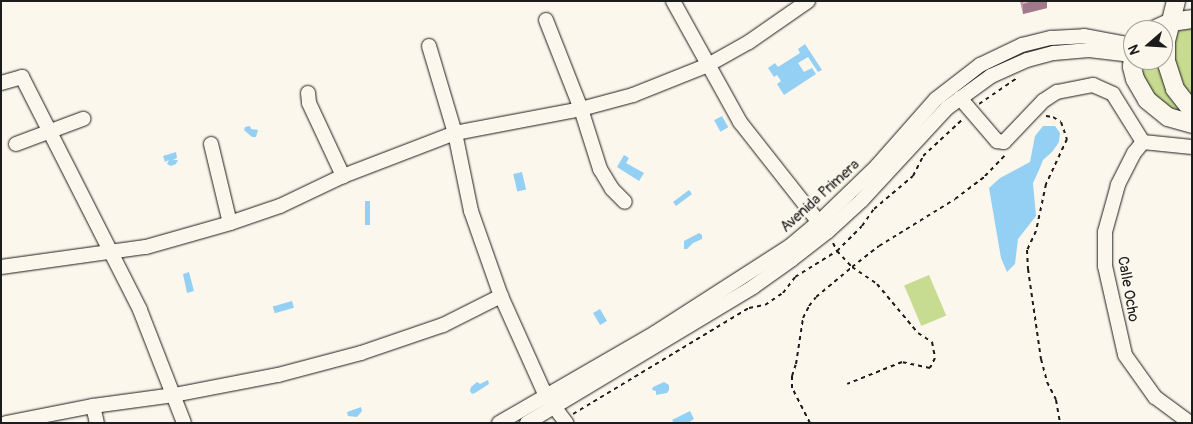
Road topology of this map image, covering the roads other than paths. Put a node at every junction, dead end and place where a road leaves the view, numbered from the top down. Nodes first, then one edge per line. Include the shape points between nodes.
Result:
1 (673, 1) edge
2 (808, 1) edge
3 (1176, 1) edge
4 (1192, 19) edge
5 (546, 20) dead end
6 (1171, 20) edge
7 (1173, 22) edge
8 (1051, 38) junction
9 (429, 46) dead end
10 (1123, 47) edge
11 (1123, 50) edge
12 (1054, 53) junction
13 (708, 65) junction
14 (1134, 70) edge
15 (1169, 70) edge
16 (1, 83) edge
17 (308, 93) dead end
18 (960, 98) junction
19 (582, 109) junction
20 (1192, 111) edge
21 (83, 119) dead end
22 (1192, 124) edge
23 (50, 132) junction
24 (455, 133) junction
25 (1143, 142) junction
26 (16, 144) dead end
27 (211, 144) dead end
28 (1192, 147) edge
29 (343, 176) junction
30 (625, 202) dead end
31 (230, 223) junction
32 (823, 227) junction
33 (111, 250) junction
34 (1, 267) edge
35 (501, 296) junction
36 (174, 395) junction
37 (550, 401) junction
38 (93, 406) junction
39 (564, 421) edge
40 (6, 423) edge
41 (97, 423) edge
42 (184, 423) edge
43 (499, 423) edge
44 (528, 423) edge
45 (1190, 423) edge

1 - 13 street
2 - 13 street via 749,42
3 - 6 main road
4 - 7 main road
5 - 19 street
8 - 10 street, Avenida Primera via 1084,36
8 - 12 street
8 - 32 street, Avenida Primera via 1000,54 961,78 936,99
9 - 24 street
11 - 12 street, Avenida Primera
12 - 18 street, Avenida Primera via 1007,67
13 - 19 street via 633,95
13 - 32 street via 740,122
14 - 22 main road via 1135,79 1147,100 1168,117
15 - 20 main road via 1175,89
16 - 23 street via 22,76
17 - 29 street via 309,103
18 - 25 street via 997,141 1004,142 1043,101 1057,92 1093,85 1113,94
18 - 32 street, Avenida Primera via 862,200
19 - 24 street
19 - 30 street via 600,169 612,189
21 - 23 street
23 - 26 street
23 - 33 street
24 - 29 street
24 - 35 street via 471,211
25 - 28 street
25 - 45 street, Calle Ocho via 1118,185 1105,232 1105,266 1125,355 1155,397
27 - 31 street
29 - 31 street via 280,206
31 - 33 street via 146,247
32 - 37 street, Avenida Primera
33 - 34 street
33 - 36 street via 140,310
35 - 36 street via 443,325 361,353
35 - 37 street
36 - 38 street
36 - 42 street
37 - 39 street
37 - 43 street, Avenida Primera
37 - 44 street, Avenida Primera
38 - 40 street
38 - 41 street

